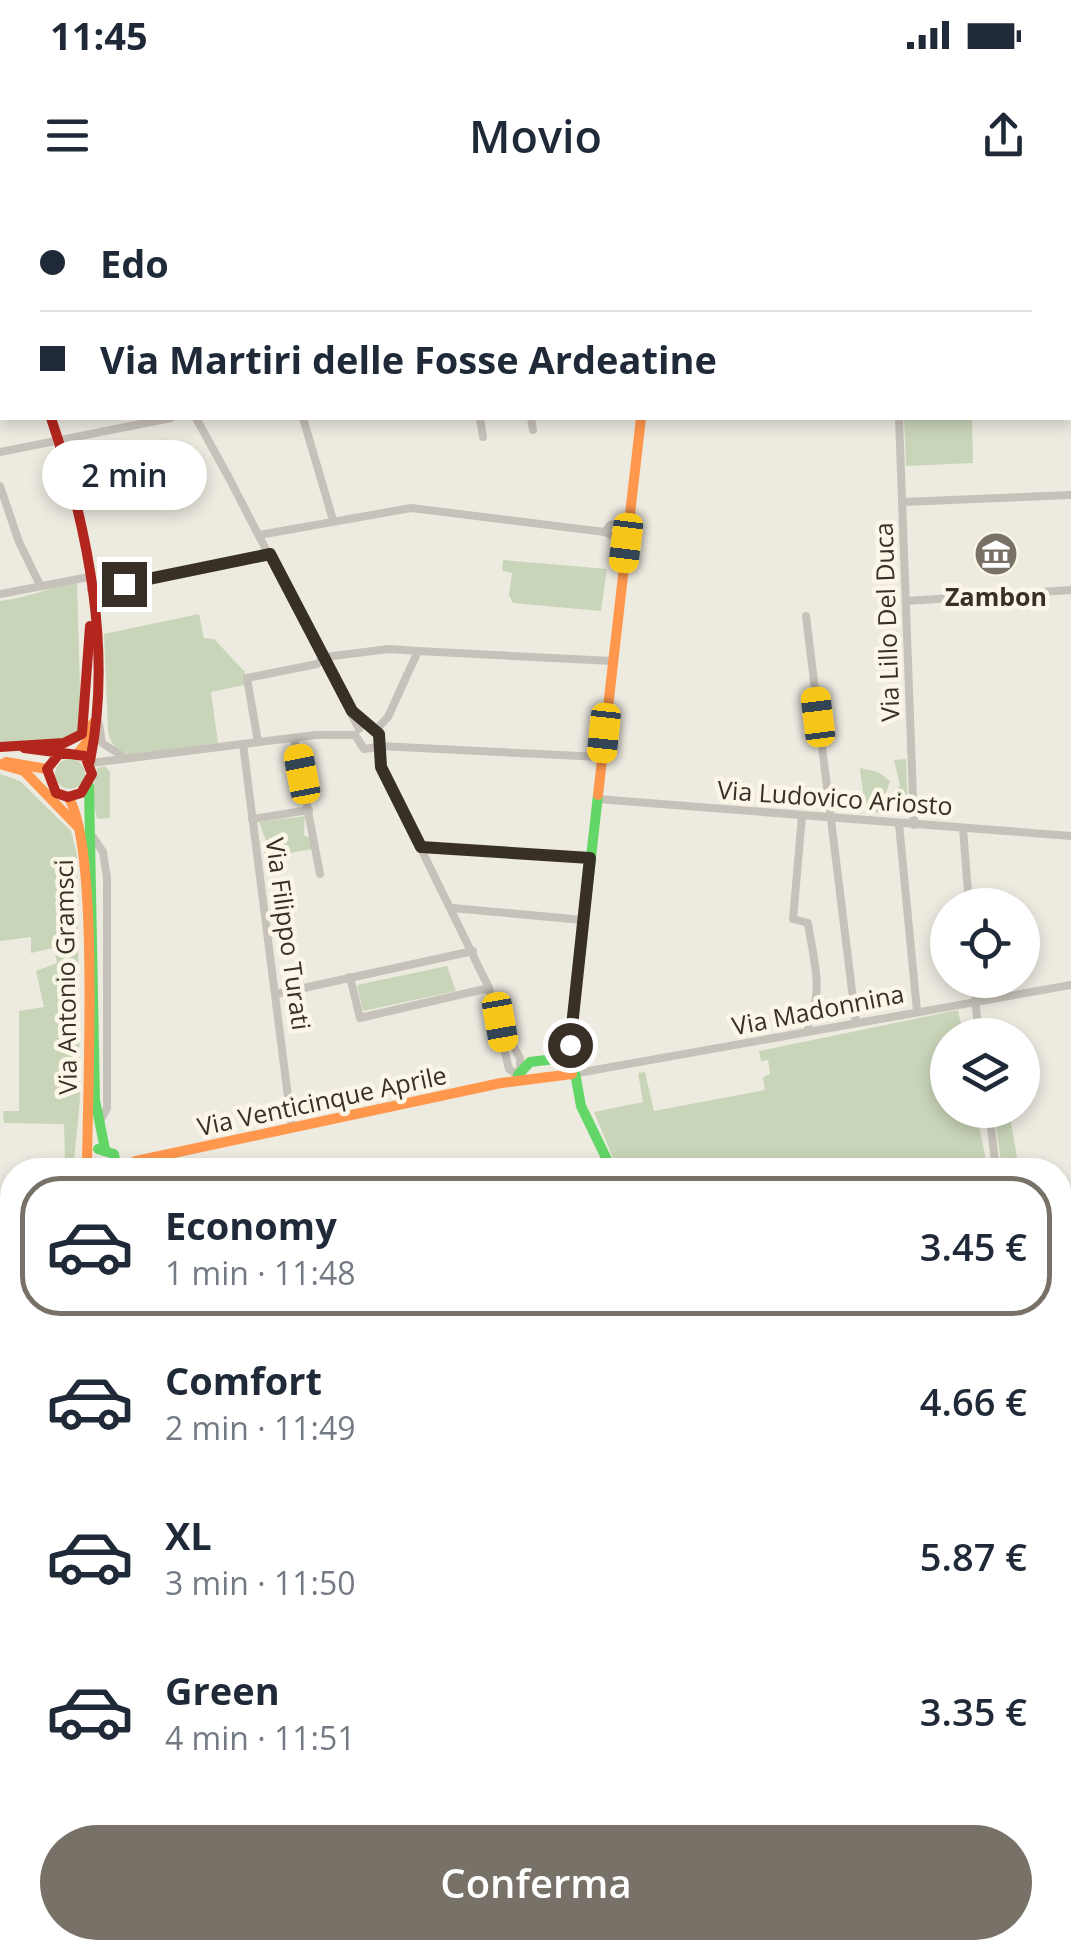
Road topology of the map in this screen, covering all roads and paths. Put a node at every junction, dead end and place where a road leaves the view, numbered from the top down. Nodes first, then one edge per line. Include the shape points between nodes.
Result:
1 (52, 420) edge
2 (160, 420) edge
3 (197, 420) edge
4 (304, 420) edge
5 (480, 420) edge
6 (531, 420) edge
7 (642, 420) edge
8 (900, 420) edge
9 (533, 430) dead end
10 (483, 437) dead end
11 (60, 441) junction
12 (0, 452) edge
13 (0, 486) edge
14 (1071, 495) edge
15 (903, 502) junction
16 (333, 520) junction
17 (629, 522) junction
18 (605, 532) junction
19 (259, 535) junction
20 (626, 543) junction
21 (270, 554) junction
22 (90, 577) junction
23 (40, 584) junction
24 (91, 590) junction
25 (1071, 590) edge
26 (0, 594) edge
27 (907, 601) junction
28 (93, 610) junction
29 (806, 616) dead end
30 (418, 652) junction
31 (325, 657) junction
32 (612, 661) junction
33 (98, 694) junction
34 (99, 721) junction
35 (365, 730) junction
36 (294, 738) junction
37 (258, 742) junction
38 (243, 744) junction
39 (379, 746) junction
40 (0, 748) edge
41 (78, 753) junction
42 (59, 754) junction
43 (601, 757) junction
44 (128, 758) junction
45 (0, 762) edge
46 (90, 762) junction
47 (47, 770) junction
48 (90, 786) junction
49 (68, 797) junction
50 (596, 799) junction
51 (309, 810) junction
52 (802, 816) junction
53 (830, 818) junction
54 (252, 819) junction
55 (899, 824) junction
56 (914, 825) junction
57 (963, 828) junction
58 (88, 834) junction
59 (1071, 836) edge
60 (421, 847) junction
61 (590, 858) junction
62 (320, 874) dead end
63 (968, 888) edge
64 (452, 908) junction
65 (583, 920) junction
66 (473, 951) junction
67 (350, 977) junction
68 (1071, 985) edge
69 (489, 988) junction
70 (276, 994) junction
71 (976, 1000) junction
72 (917, 1011) junction
73 (978, 1018) edge
74 (856, 1022) junction
75 (809, 1031) junction
76 (571, 1057) junction
77 (572, 1074) junction
78 (518, 1075) junction
79 (292, 1128) junction
80 (991, 1128) edge
81 (109, 1151) junction
82 (87, 1158) edge
83 (90, 1158) edge
84 (112, 1158) edge
85 (128, 1158) edge
86 (150, 1158) edge
87 (606, 1158) edge
88 (995, 1158) edge

1 - 11 street
2 - 11 street
3 - 19 street
4 - 16 street
5 - 10 street
6 - 9 street
7 - 17 street
8 - 15 street, Via Lillo Del Duca
11 - 12 street
11 - 22 street
13 - 23 street
14 - 15 street
15 - 27 street, Via Lillo Del Duca
16 - 18 street via 411,508
16 - 19 street
17 - 18 street
17 - 20 street
18 - 20 street
19 - 21 street
20 - 32 street
21 - 24 street
21 - 31 street
22 - 23 street
22 - 24 street
23 - 26 street
24 - 28 street
25 - 27 street
27 - 56 street, Via Lillo Del Duca
28 - 33 street
28 - 40 street via 79,737
29 - 53 street
30 - 31 street
30 - 32 street
30 - 35 street via 388,717
31 - 35 street
31 - 37 street via 247,678
32 - 43 street
33 - 34 street
33 - 41 street via 88,740
34 - 44 street via 102,742
34 - 46 street
35 - 36 street
35 - 39 street
35 - 39 street via 364,749
36 - 37 street
36 - 51 street
37 - 38 street
38 - 44 street
38 - 54 street, Via Filippo Turati
39 - 43 street
39 - 60 street via 381,767
40 - 42 street
41 - 42 street
41 - 46 street
42 - 47 street
43 - 50 street
44 - 46 street
45 - 47 street
45 - 58 street via 24,771
46 - 48 street
47 - 49 street via 56,793
48 - 49 street
48 - 58 street, Via Antonio Gramsci
49 - 58 street, Via Antonio Gramsci
50 - 52 street, Via Ludovico Ariosto
50 - 61 street
51 - 54 street
51 - 62 street
52 - 53 street, Via Ludovico Ariosto
52 - 75 street via 793,919 808,924 817,980
53 - 55 street, Via Ludovico Ariosto
53 - 74 street
54 - 70 street, Via Filippo Turati
55 - 56 street, Via Ludovico Ariosto
55 - 72 street
56 - 57 street, Via Ludovico Ariosto
57 - 59 street, Via Ludovico Ariosto
57 - 63 street
58 - 81 street, Via Antonio Gramsci via 98,1125
58 - 82 street, Via Antonio Gramsci
60 - 61 street
60 - 64 street
61 - 65 street
64 - 65 street
64 - 66 street
65 - 76 street
66 - 67 street
66 - 69 street
67 - 69 street via 360,1018
67 - 70 street
68 - 71 street, Via Madonnina
69 - 78 street via 520,1058
70 - 79 street, Via Filippo Turati
71 - 72 street, Via Madonnina
71 - 73 street
72 - 74 street, Via Madonnina
74 - 75 street, Via Madonnina
75 - 77 street, Via Madonnina
76 - 77 street
76 - 78 street via 530,1062
77 - 78 street, Via Venticinque Aprile
77 - 87 street
78 - 79 street, Via Venticinque Aprile
79 - 86 street, Via Venticinque Aprile
80 - 88 street
81 - 83 street via 94,1151
81 - 84 street, Via Antonio Gramsci
81 - 85 street, Via Venticinque Aprile

